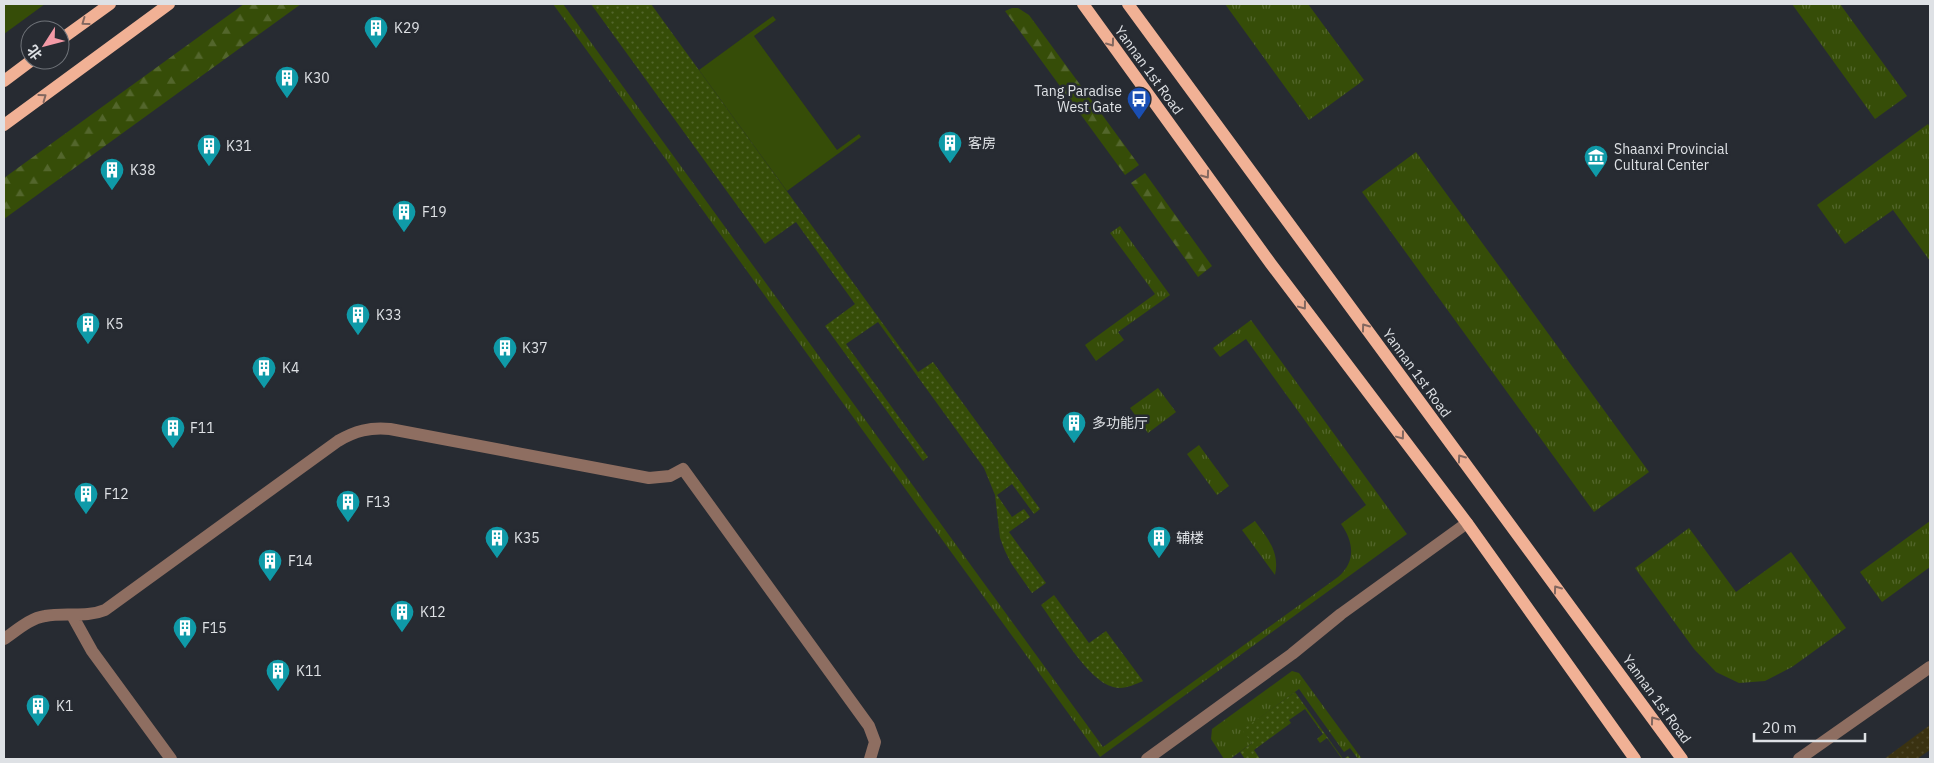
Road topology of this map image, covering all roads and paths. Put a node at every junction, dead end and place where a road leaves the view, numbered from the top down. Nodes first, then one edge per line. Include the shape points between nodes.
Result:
1 (110, 4) edge
2 (170, 4) edge
3 (1083, 4) edge
4 (1128, 4) edge
5 (70, 33) edge
6 (20, 69) edge
7 (4, 80) edge
8 (4, 125) edge
9 (1467, 523) junction
10 (72, 615) junction
11 (4, 639) edge
12 (1930, 667) edge
13 (171, 759) edge
14 (870, 759) edge
15 (1147, 759) edge
16 (1635, 759) edge
17 (1682, 759) edge
18 (1799, 759) edge

1 -> 5 main road
8 -> 2 main road
3 -> 9 main road, Yannan 1st Road via 1270,264
17 -> 4 main road, Yannan 1st Road
6 - 7 main road
9 - 15 street
9 - 16 main road, Yannan 1st Road
10 - 11 street via 44,616
10 - 13 street via 92,651
10 - 14 street via 94,613 109,607 338,441 363,430 390,429 649,478 670,476 683,470 869,726 875,742
12 - 18 street

